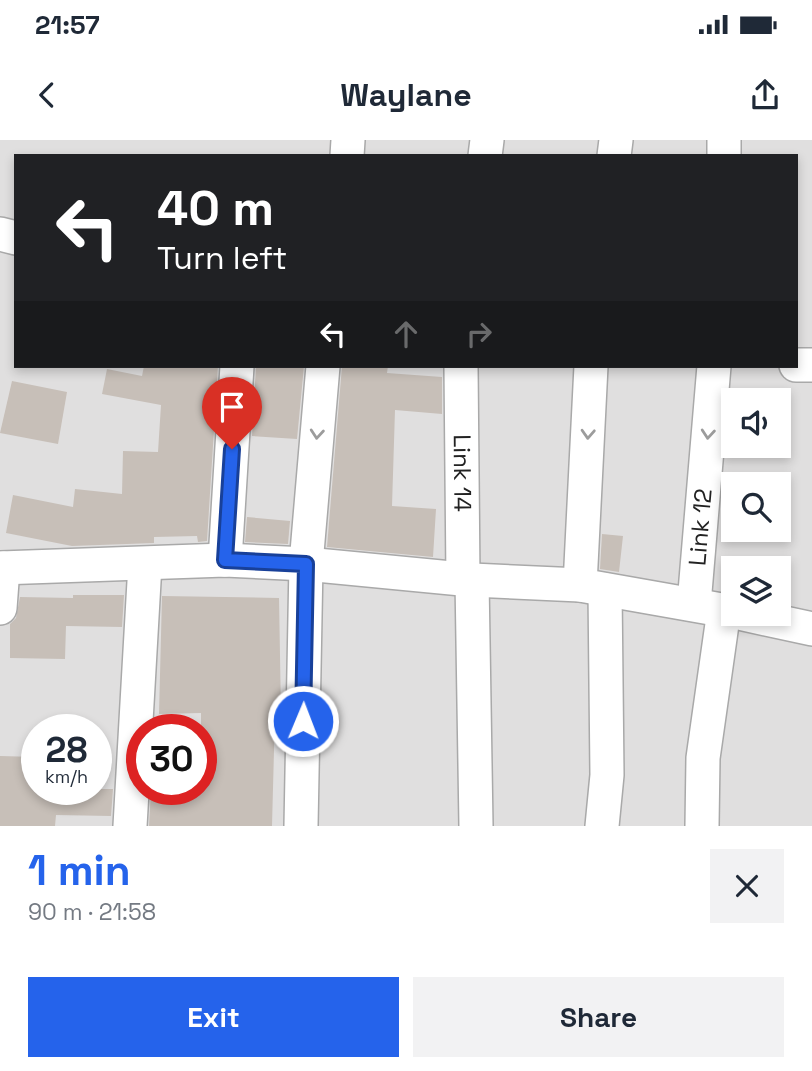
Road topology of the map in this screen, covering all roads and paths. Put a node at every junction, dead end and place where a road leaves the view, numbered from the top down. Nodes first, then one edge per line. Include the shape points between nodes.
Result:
1 (237, 368) edge
2 (323, 368) edge
3 (461, 368) edge
4 (592, 368) edge
5 (714, 368) edge
6 (721, 556) edge
7 (225, 560) junction
8 (145, 564) junction
9 (306, 564) junction
10 (2, 568) edge
11 (467, 580) junction
12 (593, 587) junction
13 (0, 608) edge
14 (721, 610) edge
15 (721, 625) edge
16 (791, 625) edge
17 (812, 629) edge
18 (130, 826) edge
19 (301, 826) edge
20 (476, 826) edge
21 (602, 826) edge
22 (702, 826) edge

1 - 7 street
2 -> 9 street
3 - 11 street, Link 14
4 -> 12 street
5 -> 6 street, Link 12
7 - 8 street
7 - 9 street
8 - 10 street
8 - 18 street
9 - 11 street
9 - 19 street
10 - 13 street
11 - 12 street
11 - 20 street, Link 14
12 - 14 street
12 - 21 street via 607,775
15 - 22 street, Link 12 via 703,758
16 - 17 street

